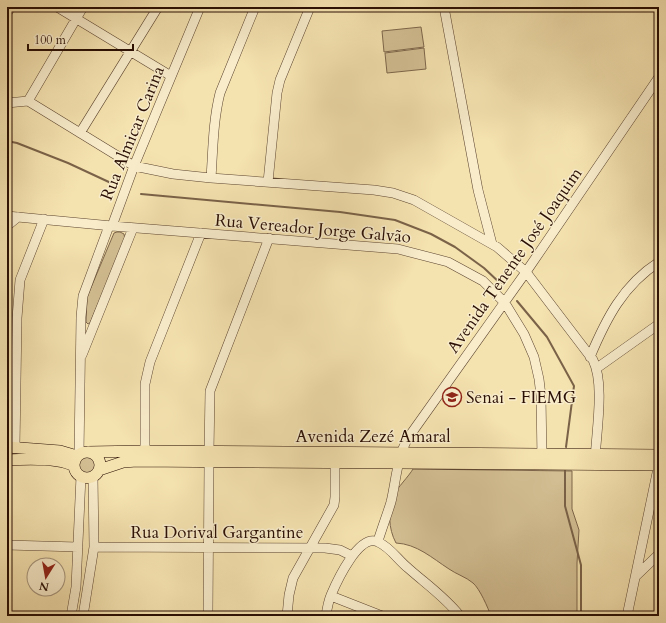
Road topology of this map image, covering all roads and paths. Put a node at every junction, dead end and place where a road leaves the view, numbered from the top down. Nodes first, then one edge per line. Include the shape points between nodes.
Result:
1 (11, 7) edge
2 (57, 7) edge
3 (83, 7) edge
4 (158, 7) edge
5 (200, 7) edge
6 (255, 7) edge
7 (310, 7) edge
8 (444, 7) edge
9 (7, 13) edge
10 (76, 19) junction
11 (131, 52) junction
12 (171, 76) junction
13 (659, 77) edge
14 (28, 101) junction
15 (7, 103) edge
16 (80, 133) junction
17 (134, 166) junction
18 (211, 178) junction
19 (268, 182) junction
20 (7, 216) edge
21 (18, 217) junction
22 (44, 219) junction
23 (7, 226) edge
24 (111, 226) junction
25 (134, 228) junction
26 (200, 233) junction
27 (270, 238) junction
28 (492, 244) junction
29 (659, 262) edge
30 (526, 272) junction
31 (505, 303) junction
32 (659, 324) edge
33 (590, 357) junction
34 (80, 360) junction
35 (596, 368) junction
36 (11, 447) edge
37 (145, 451) junction
38 (659, 455) edge
39 (79, 457) junction
40 (209, 457) junction
41 (337, 458) junction
42 (400, 458) junction
43 (542, 459) junction
44 (595, 459) junction
45 (7, 460) edge
46 (656, 470) edge
47 (96, 473) junction
48 (81, 476) junction
49 (378, 541) junction
50 (7, 545) edge
51 (642, 546) junction
52 (78, 547) junction
53 (94, 547) junction
54 (209, 548) junction
55 (311, 548) junction
56 (352, 556) junction
57 (658, 558) edge
58 (636, 576) junction
59 (331, 596) junction
60 (71, 616) edge
61 (83, 616) edge
62 (208, 616) edge
63 (287, 616) edge
64 (326, 616) edge
65 (382, 616) edge
66 (460, 616) edge
67 (628, 616) edge

1 - 9 street
2 - 10 street
3 - 10 street
4 - 11 street
5 - 12 street, Rua Almicar Carina
6 - 18 street via 220,93 213,140
7 - 19 street via 280,80
8 - 28 street via 478,190
10 - 11 street
10 - 14 street
11 - 12 street
11 - 16 street
12 - 17 street, Rua Almicar Carina
13 - 30 street, Avenida Tenente José Joaquim
14 - 15 street
14 - 16 street
16 - 17 street
17 - 18 street
17 - 24 street, Rua Almicar Carina
18 - 19 street
19 - 28 street via 393,193 414,200
20 - 21 street, Rua Vereador Jorge Galvão
21 - 22 street, Rua Vereador Jorge Galvão
21 - 23 street
22 - 24 street, Rua Vereador Jorge Galvão
22 - 36 street via 20,280
24 - 25 street, Rua Vereador Jorge Galvão
24 - 34 street, Rua Almicar Carina via 84,296
25 - 26 street, Rua Vereador Jorge Galvão
25 - 34 street, Rua Almicar Carina
26 - 27 street, Rua Vereador Jorge Galvão
26 - 37 street via 150,362 145,384
27 - 31 street, Rua Vereador Jorge Galvão via 398,248 448,262 483,281
27 - 40 street via 210,391
28 - 30 street
29 - 33 street via 629,287 614,307
30 - 31 street, Avenida Tenente José Joaquim
30 - 33 street
31 - 42 street, Avenida Tenente José Joaquim via 408,438
31 - 43 street, Rua Vereador Jorge Galvão via 524,334 534,357 541,396
32 - 35 street
33 - 35 street
34 - 39 street, Rua Almicar Carina
35 - 44 street via 599,388
36 - 39 main road, Avenida Zezé Amaral via 60,451
37 - 39 main road, Avenida Zezé Amaral
37 - 40 main road, Avenida Zezé Amaral
38 - 44 main road, Avenida Zezé Amaral
39 - 45 main road, Avenida Zezé Amaral via 70,464
39 - 47 main road via 96,456 100,465
39 - 48 main road via 76,472
40 - 41 main road, Avenida Zezé Amaral
40 - 47 main road, Avenida Zezé Amaral via 123,462
40 - 54 street
41 - 42 main road, Avenida Zezé Amaral
41 - 55 street via 334,506
42 - 43 main road, Avenida Zezé Amaral
42 - 49 street, Avenida Tenente José Joaquim
43 - 44 main road, Avenida Zezé Amaral
44 - 46 main road, Avenida Zezé Amaral
46 - 51 street
47 - 48 main road, Avenida Zezé Amaral via 89,478
47 - 53 street
48 - 52 street
49 - 56 street via 367,541
49 - 66 street via 442,596
50 - 52 street
51 - 57 street
51 - 58 street
52 - 60 street via 76,587
53 - 54 street, Rua Dorival Gargantine
53 - 61 street
54 - 55 street, Rua Dorival Gargantine
54 - 62 street
55 - 56 street, Rua Dorival Gargantine via 340,550
55 - 63 street via 291,586
56 - 59 street
57 - 58 street
58 - 67 street
59 - 64 street
59 - 65 street

